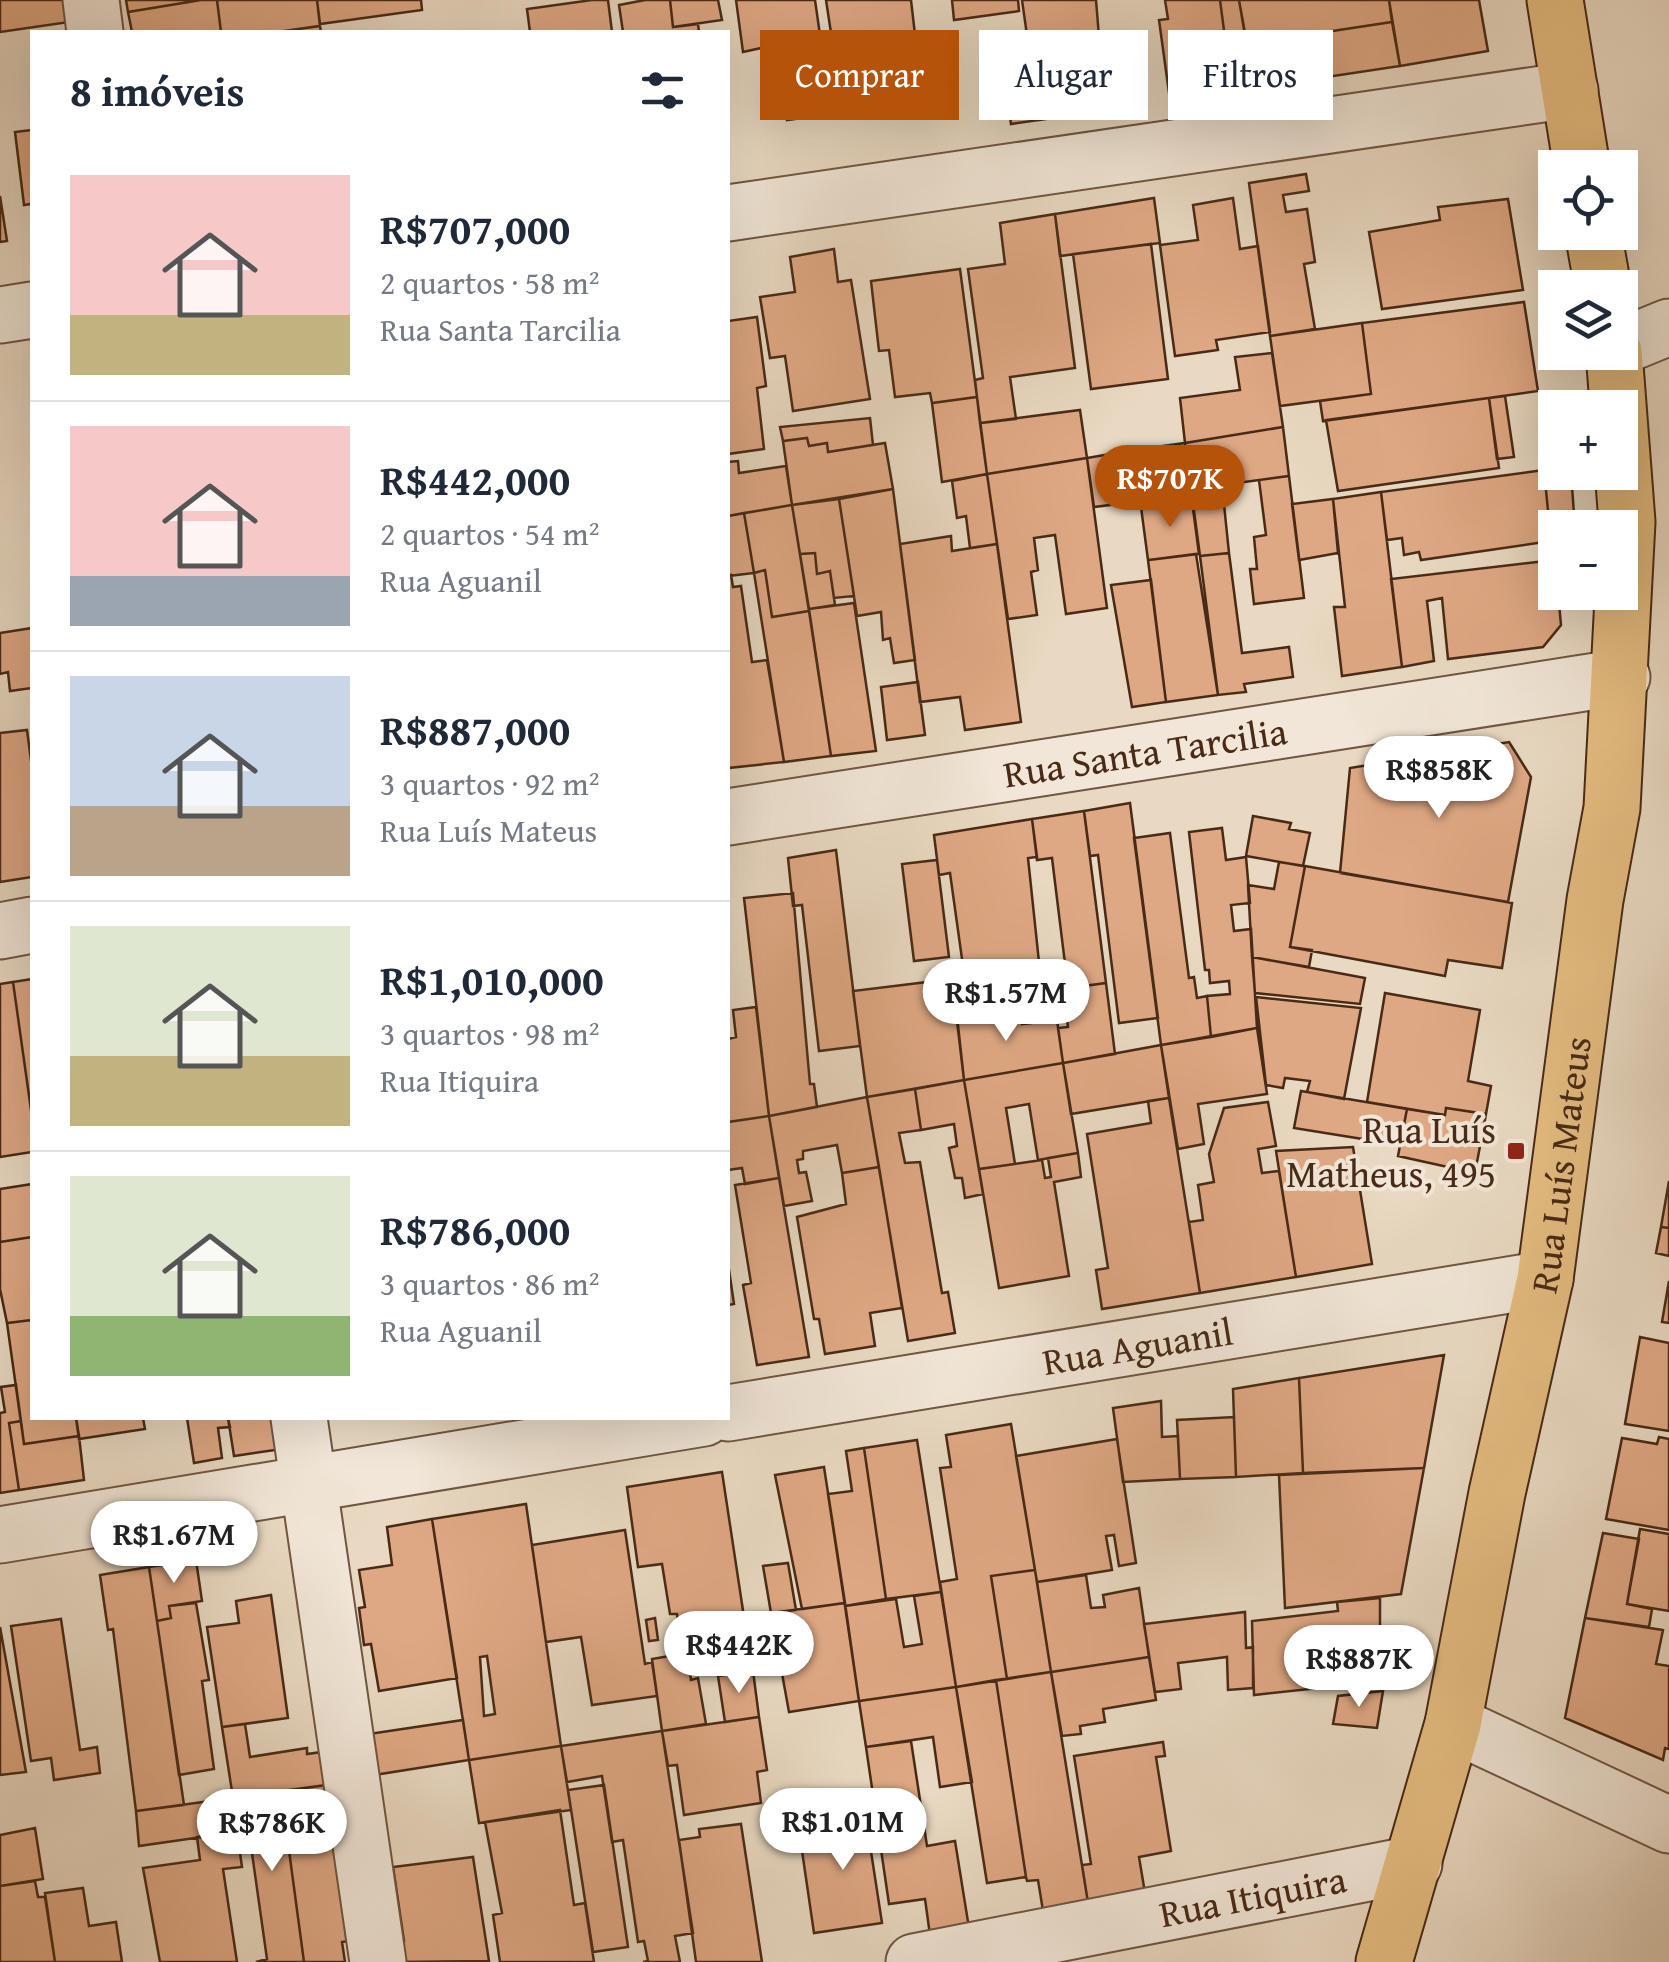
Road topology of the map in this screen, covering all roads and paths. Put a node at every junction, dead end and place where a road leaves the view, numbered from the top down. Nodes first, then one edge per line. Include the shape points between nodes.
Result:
1 (90, 0) edge
2 (1555, 0) edge
3 (94, 30) edge
4 (1570, 90) junction
5 (1579, 150) edge
6 (730, 213) edge
7 (30, 310) edge
8 (0, 315) edge
9 (1669, 328) edge
10 (1638, 340) edge
11 (1615, 370) edge
12 (1622, 677) junction
13 (730, 816) edge
14 (30, 926) edge
15 (0, 930) edge
16 (1545, 1279) junction
17 (730, 1414) edge
18 (300, 1420) edge
19 (692, 1420) edge
20 (309, 1484) junction
21 (0, 1535) edge
22 (1453, 1724) junction
23 (1669, 1825) edge
24 (1414, 1864) junction
25 (378, 1962) edge
26 (914, 1962) edge
27 (1384, 1962) edge

1 - 3 street
2 - 4 main road
4 - 5 main road
4 - 6 street
7 - 8 street
9 - 10 street
11 - 12 main road, Rua Luís Mateus via 1627,522
12 - 13 street, Rua Santa Tarcilia
12 - 16 main road, Rua Luís Mateus via 1612,808
14 - 15 street
16 - 17 street, Rua Aguanil
16 - 22 main road, Rua Luís Mateus
18 - 20 street
19 - 20 street
20 - 21 street
20 - 25 street
22 - 23 street
22 - 24 main road, Rua Luís Mateus
24 - 26 street, Rua Itiquira
24 - 27 main road, Rua Luís Mateus

